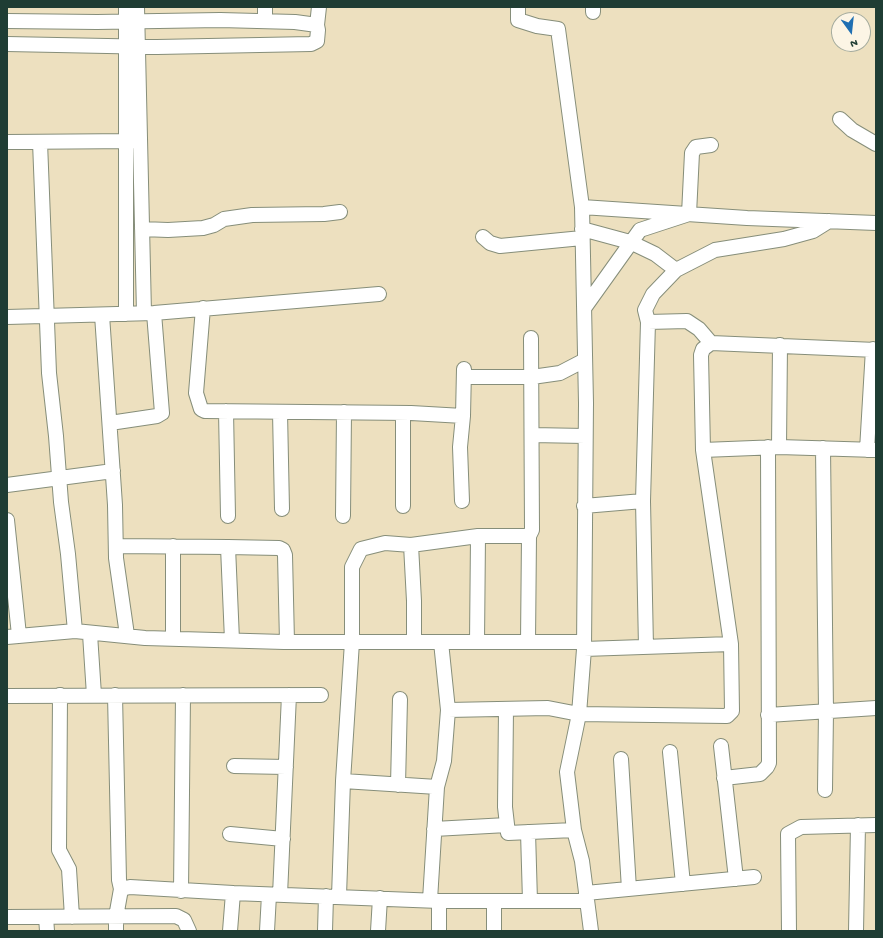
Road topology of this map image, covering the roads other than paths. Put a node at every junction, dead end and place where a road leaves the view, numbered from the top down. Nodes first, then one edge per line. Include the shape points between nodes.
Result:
1 (126, 7) edge
2 (137, 7) edge
3 (319, 7) edge
4 (518, 7) edge
5 (265, 14) edge
6 (7, 21) edge
7 (131, 22) junction
8 (317, 25) junction
9 (7, 44) edge
10 (131, 46) junction
11 (840, 119) dead end
12 (133, 141) junction
13 (7, 142) edge
14 (40, 142) junction
15 (876, 144) edge
16 (711, 145) dead end
17 (582, 207) junction
18 (340, 212) dead end
19 (689, 214) junction
20 (829, 221) junction
21 (876, 223) edge
22 (142, 229) junction
23 (582, 234) junction
24 (483, 238) dead end
25 (630, 242) junction
26 (676, 270) junction
27 (379, 294) dead end
28 (585, 307) junction
29 (203, 308) junction
30 (149, 313) junction
31 (126, 314) junction
32 (102, 315) junction
33 (7, 317) edge
34 (46, 317) junction
35 (648, 322) junction
36 (531, 338) dead end
37 (711, 343) junction
38 (780, 346) junction
39 (875, 349) edge
40 (586, 360) junction
41 (532, 377) junction
42 (226, 412) junction
43 (280, 412) junction
44 (344, 412) junction
45 (403, 413) junction
46 (463, 416) junction
47 (110, 423) junction
48 (532, 435) junction
49 (586, 436) junction
50 (774, 447) junction
51 (823, 448) junction
52 (703, 450) junction
53 (872, 450) edge
54 (113, 470) junction
55 (59, 479) junction
56 (7, 485) edge
57 (462, 501) dead end
58 (643, 501) junction
59 (403, 506) dead end
60 (584, 506) junction
61 (282, 509) dead end
62 (228, 516) dead end
63 (343, 516) dead end
64 (7, 520) edge
65 (478, 536) junction
66 (529, 536) junction
67 (411, 544) junction
68 (116, 546) junction
69 (173, 546) junction
70 (228, 547) junction
71 (75, 631) junction
72 (90, 634) junction
73 (127, 635) junction
74 (13, 636) edge
75 (173, 639) junction
76 (232, 640) junction
77 (287, 642) junction
78 (352, 642) junction
79 (414, 642) junction
80 (441, 642) junction
81 (477, 642) junction
82 (528, 642) junction
83 (731, 644) junction
84 (584, 645) junction
85 (646, 647) junction
86 (60, 695) junction
87 (94, 695) junction
88 (115, 695) junction
89 (183, 695) junction
90 (289, 695) junction
91 (321, 695) dead end
92 (7, 696) edge
93 (400, 699) dead end
94 (876, 708) edge
95 (506, 709) junction
96 (448, 710) junction
97 (826, 711) junction
98 (579, 714) junction
99 (768, 715) junction
100 (721, 746) dead end
101 (670, 752) dead end
102 (621, 759) dead end
103 (234, 766) dead end
104 (286, 767) junction
105 (724, 778) junction
106 (343, 781) junction
107 (398, 785) junction
108 (437, 787) junction
109 (825, 790) dead end
110 (507, 825) junction
111 (858, 825) junction
112 (876, 825) edge
113 (434, 829) junction
114 (574, 830) junction
115 (528, 832) junction
116 (230, 834) dead end
117 (283, 838) junction
118 (754, 877) dead end
119 (736, 879) junction
120 (683, 884) junction
121 (121, 889) junction
122 (629, 889) junction
123 (181, 891) junction
124 (233, 893) junction
125 (274, 895) junction
126 (333, 896) junction
127 (586, 897) junction
128 (380, 898) junction
129 (434, 901) junction
130 (494, 901) junction
131 (530, 901) junction
132 (7, 917) edge
133 (72, 917) junction
134 (46, 924) edge
135 (116, 924) edge
136 (189, 931) edge
137 (230, 931) edge
138 (267, 931) edge
139 (325, 931) edge
140 (378, 931) edge
141 (439, 931) edge
142 (494, 931) edge
143 (591, 931) edge
144 (789, 931) edge
145 (856, 931) edge

1 - 7 street
2 - 7 street
3 - 8 street
4 - 17 street via 518,20 558,29
5 - 7 street
5 - 8 street
6 - 7 street
7 - 10 street
8 - 10 street via 317,41 311,44
9 - 10 street
10 - 12 street
11 - 15 street via 852,130
12 - 14 street
12 - 22 street
12 - 31 street
13 - 14 street
14 - 34 street
16 - 19 street via 696,147 692,153
17 - 19 street
17 - 23 street
18 - 22 street via 252,215 224,219 203,228
19 - 20 street
19 - 25 street via 640,230
20 - 21 street
20 - 26 street via 813,232 715,250
22 - 30 street
23 - 24 street via 500,246
23 - 25 street
23 - 28 street
25 - 26 street via 655,254
25 - 28 street
26 - 35 street via 653,294 645,310
27 - 29 street
28 - 40 street
29 - 30 street
29 - 42 street via 196,393 201,409
30 - 31 street
30 - 47 street via 162,413 157,416
31 - 32 street
32 - 34 street
32 - 47 street
33 - 34 street
34 - 55 street
35 - 37 street via 687,320
35 - 58 street
36 - 41 street
37 - 38 street
37 - 52 street via 703,349 701,355
38 - 39 street
38 - 50 street
39 - 53 street
40 - 41 street via 560,373
40 - 49 street
41 - 46 street via 464,373
41 - 48 street
42 - 43 street
42 - 62 street
43 - 44 street
43 - 61 street
44 - 45 street
44 - 63 street
45 - 46 street
45 - 59 street
46 - 57 street via 460,447
47 - 54 street
48 - 49 street
48 - 66 street via 532,530
49 - 60 street
50 - 51 street
50 - 52 street
50 - 99 street
51 - 53 street
51 - 97 street
52 - 83 street
54 - 55 street
54 - 68 street
55 - 56 street
55 - 71 street
58 - 60 street
58 - 85 street
60 - 84 street
64 - 74 street
65 - 66 street
65 - 67 street
65 - 81 street
66 - 82 street
67 - 78 street via 385,543 361,549 352,567
67 - 79 street
68 - 69 street
68 - 73 street
69 - 70 street
69 - 75 street
70 - 76 street
70 - 77 street via 284,550
71 - 72 street
71 - 74 street
72 - 73 street
72 - 87 street
73 - 75 street
75 - 76 street
76 - 77 street
77 - 78 street
78 - 79 street
78 - 106 street
79 - 80 street
80 - 81 street
80 - 96 street
81 - 82 street
82 - 84 street
83 - 85 street
83 - 98 street via 732,711 727,716
84 - 85 street
84 - 98 street
86 - 87 street
86 - 92 street
86 - 133 street via 59,850 69,869
87 - 88 street
88 - 89 street
88 - 121 street
89 - 90 street
89 - 123 street
90 - 91 street
90 - 104 street
93 - 107 street
94 - 97 street
95 - 96 street
95 - 98 street via 548,708
95 - 110 street
96 - 108 street via 444,761
97 - 99 street
97 - 109 street
98 - 114 street via 567,772
99 - 105 street via 767,767 760,774
100 - 105 street
101 - 120 street
102 - 122 street
103 - 104 street
104 - 117 street
105 - 119 street
106 - 107 street
106 - 126 street
107 - 108 street
108 - 113 street
110 - 113 street
110 - 115 street via 508,833
111 - 112 street
111 - 144 street via 801,827 788,834
111 - 145 street
113 - 129 street
114 - 115 street
114 - 127 street via 582,861
115 - 131 street
116 - 117 street
117 - 125 street
118 - 119 street
119 - 120 street
120 - 122 street
121 - 123 street via 130,887
121 - 135 street
122 - 127 street
123 - 124 street
124 - 125 street
124 - 137 street
125 - 126 street
125 - 138 street
126 - 128 street
126 - 139 street
127 - 131 street
127 - 143 street
128 - 129 street
128 - 140 street
129 - 130 street
129 - 141 street
130 - 131 street
130 - 142 street
132 - 134 street
133 - 134 street
133 - 135 street
135 - 136 street via 176,916 184,920

